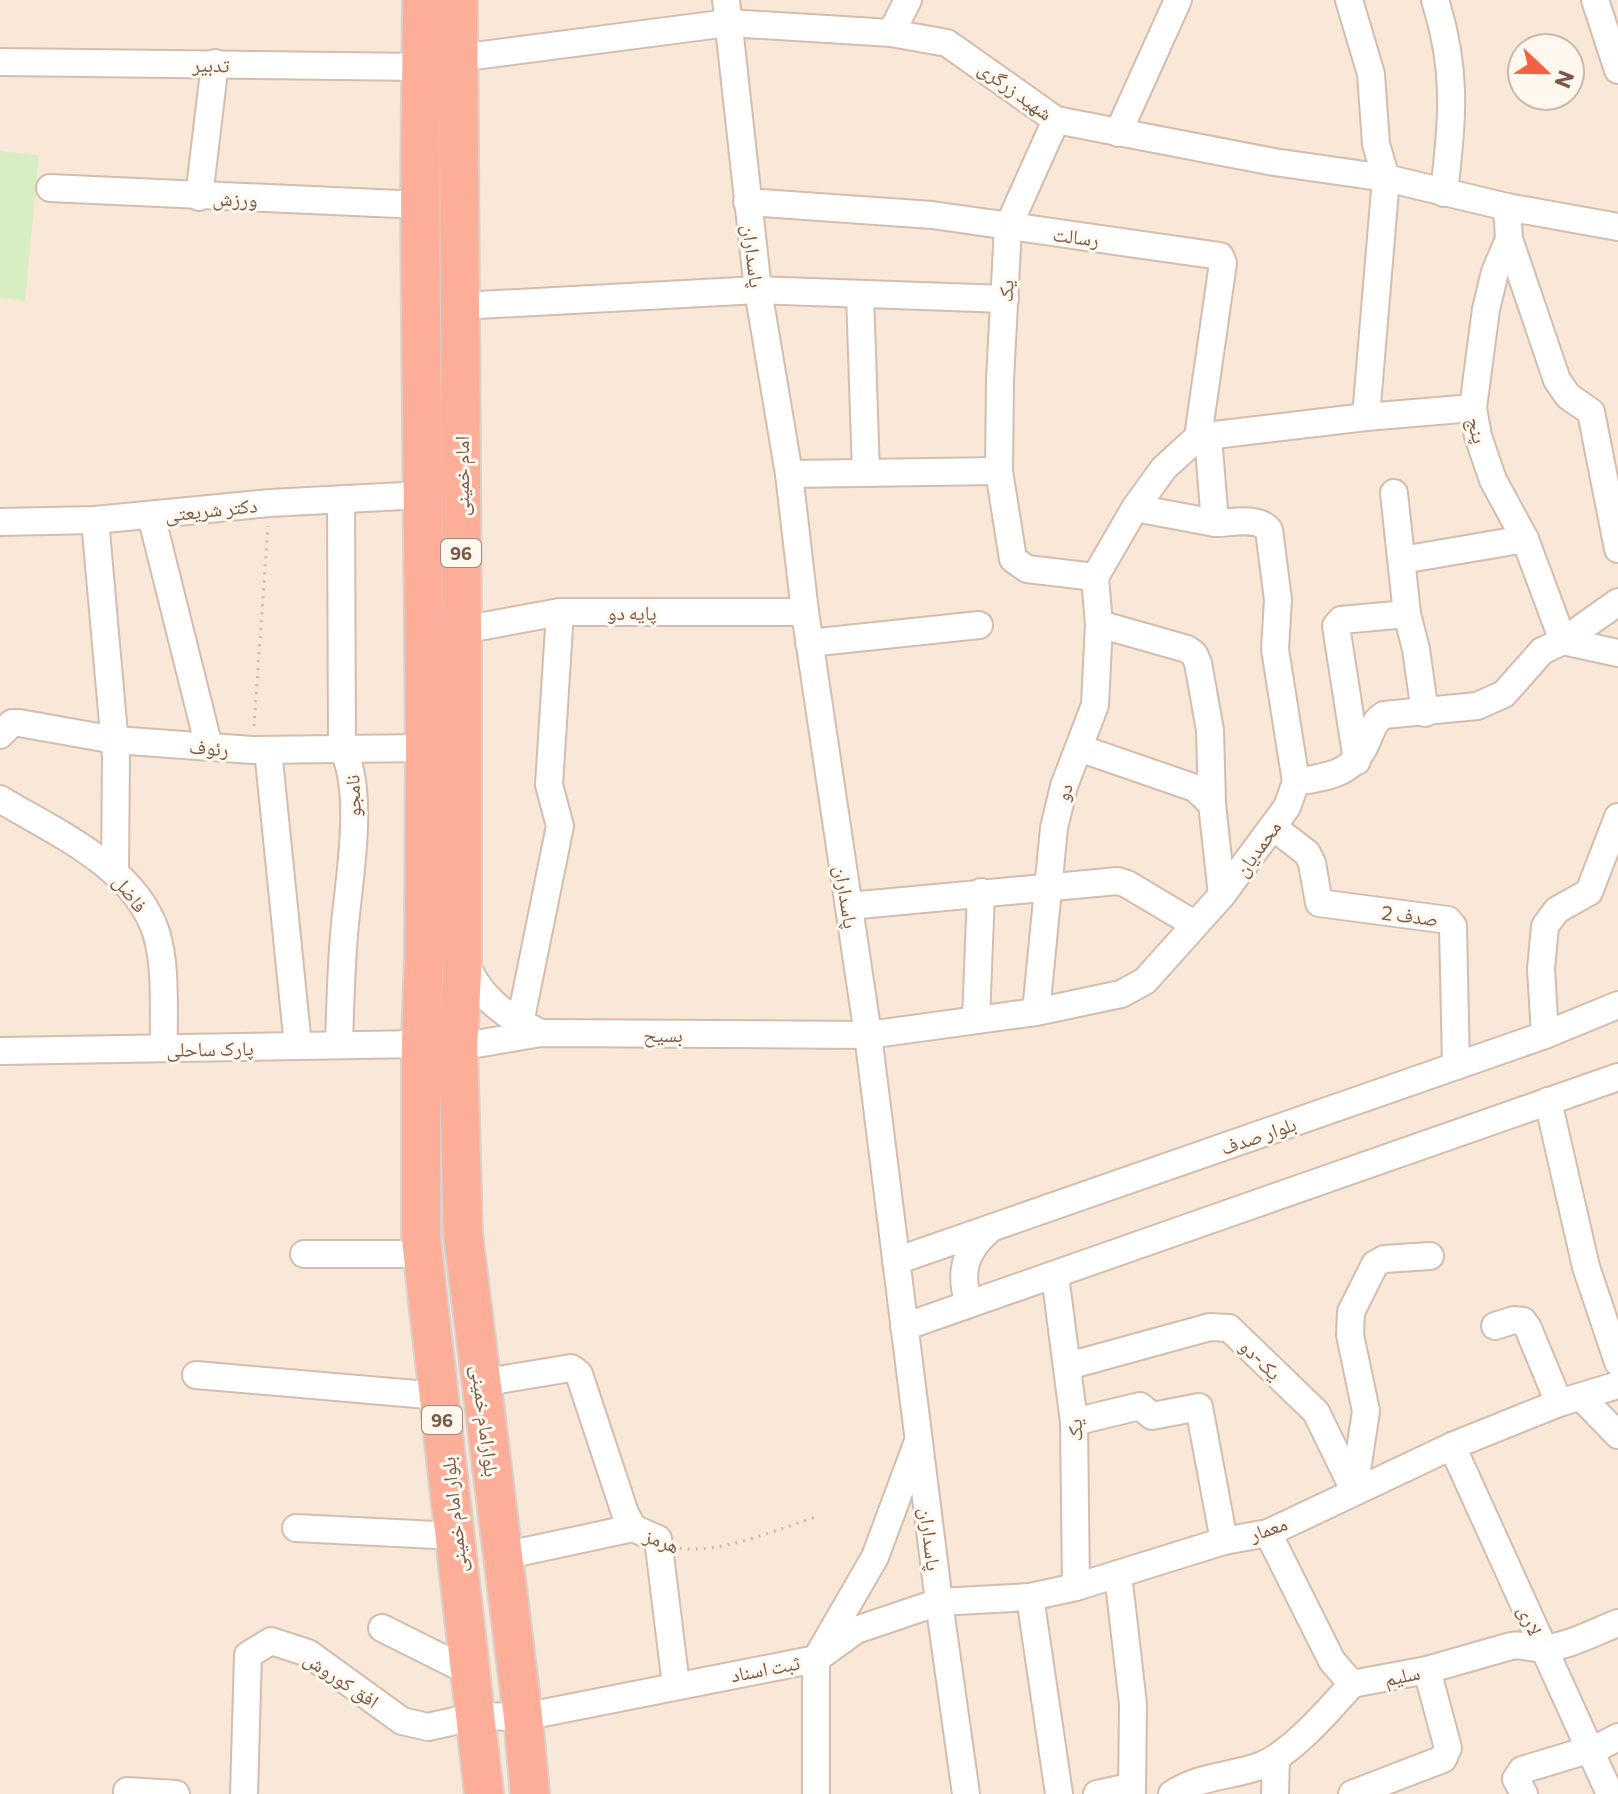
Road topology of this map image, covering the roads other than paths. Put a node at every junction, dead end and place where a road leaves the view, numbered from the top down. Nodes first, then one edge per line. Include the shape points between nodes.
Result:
1 (422, 0) edge
2 (458, 0) edge
3 (908, 0) edge
4 (1178, 0) edge
5 (1349, 0) edge
6 (1435, 0) edge
7 (1595, 0) edge
8 (727, 12) edge
9 (891, 33) junction
10 (459, 58) junction
11 (0, 62) edge
12 (215, 63) junction
13 (422, 67) junction
14 (1618, 70) edge
15 (1056, 120) junction
16 (1118, 133) junction
17 (1386, 178) junction
18 (50, 188) dead end
19 (1444, 193) junction
20 (199, 197) junction
21 (747, 202) junction
22 (420, 205) junction
23 (1507, 207) junction
24 (1008, 227) junction
25 (1618, 227) edge
26 (1509, 239) junction
27 (758, 290) junction
28 (860, 294) junction
29 (1005, 299) junction
30 (460, 306) junction
31 (1473, 408) junction
32 (1366, 417) junction
33 (1203, 437) junction
34 (999, 471) junction
35 (866, 473) junction
36 (789, 474) junction
37 (1394, 493) dead end
38 (423, 495) junction
39 (341, 500) junction
40 (1135, 508) junction
41 (151, 515) junction
42 (95, 520) junction
43 (0, 522) edge
44 (1215, 523) junction
45 (1525, 539) junction
46 (1618, 549) edge
47 (1402, 560) junction
48 (1095, 577) junction
49 (1618, 602) edge
50 (560, 612) junction
51 (805, 612) junction
52 (1407, 614) junction
53 (1099, 624) junction
54 (979, 625) dead end
55 (462, 630) junction
56 (1563, 641) junction
57 (809, 643) junction
58 (1618, 653) edge
59 (1425, 713) junction
60 (0, 735) edge
61 (115, 740) junction
62 (209, 747) junction
63 (342, 747) junction
64 (425, 748) junction
65 (1079, 748) junction
66 (260, 750) junction
67 (1357, 761) junction
68 (1296, 782) junction
69 (0, 799) edge
70 (1212, 804) junction
71 (1618, 817) edge
72 (1273, 827) junction
73 (115, 871) junction
74 (1048, 888) junction
75 (981, 892) junction
76 (1222, 895) junction
77 (849, 906) junction
78 (1194, 924) junction
79 (462, 953) junction
80 (1618, 1005) edge
81 (1036, 1012) junction
82 (976, 1020) junction
83 (531, 1028) junction
84 (868, 1035) junction
85 (1545, 1035) junction
86 (421, 1044) junction
87 (339, 1045) junction
88 (298, 1046) junction
89 (458, 1047) junction
90 (164, 1048) junction
91 (0, 1051) edge
92 (1456, 1066) junction
93 (1618, 1077) edge
94 (1548, 1101) junction
95 (991, 1228) junction
96 (304, 1254) dead end
97 (423, 1254) junction
98 (1430, 1256) dead end
99 (896, 1261) junction
100 (1055, 1275) junction
101 (969, 1304) junction
102 (1495, 1326) dead end
103 (904, 1327) junction
104 (1618, 1362) edge
105 (1068, 1366) junction
106 (196, 1375) dead end
107 (480, 1383) junction
108 (1618, 1385) edge
109 (439, 1396) junction
110 (1570, 1400) junction
111 (1074, 1422) junction
112 (1618, 1435) edge
113 (918, 1440) junction
114 (1452, 1446) junction
115 (1354, 1490) junction
116 (296, 1528) dead end
117 (633, 1528) junction
118 (1268, 1533) junction
119 (456, 1536) junction
120 (1224, 1541) junction
121 (503, 1556) junction
122 (1118, 1574) junction
123 (1076, 1587) junction
124 (1030, 1597) junction
125 (939, 1602) junction
126 (1618, 1623) edge
127 (382, 1628) dead end
128 (1543, 1648) junction
129 (816, 1659) junction
130 (1427, 1670) junction
131 (470, 1672) junction
132 (1352, 1684) junction
133 (676, 1685) junction
134 (477, 1716) junction
135 (523, 1717) junction
136 (1618, 1737) edge
137 (1588, 1749) junction
138 (1276, 1759) junction
139 (1399, 1786) edge
140 (1131, 1790) edge
141 (127, 1794) edge
142 (176, 1794) edge
143 (244, 1794) edge
144 (484, 1794) edge
145 (530, 1794) edge
146 (816, 1794) edge
147 (966, 1794) edge
148 (1059, 1794) edge
149 (1097, 1794) edge
150 (1172, 1794) edge
151 (1275, 1794) edge
152 (1352, 1794) edge
153 (1524, 1794) edge
154 (1610, 1794) edge

1 - 13 highway, امام خمینی / 96
2 - 10 highway, امام خمینی / 96
3 - 9 street
4 - 16 street
5 - 17 street via 1371,74 1376,144
6 - 19 street via 1452,75
7 - 14 street
8 - 9 street, شهید زرگری
8 - 10 street, شهید زرگری
8 - 21 street, پاسداران
9 - 15 street, شهید زرگری via 947,43
10 - 13 highway
10 - 30 highway, امام خمینی / 96
11 - 12 street, تدبیر
12 - 13 street, تدبیر
12 - 20 street
13 - 22 highway, امام خمینی / 96
15 - 16 street, شهید زرگری
15 - 24 street, یک
16 - 17 street, شهید زرگری
17 - 19 street, شهید زرگری
17 - 32 street
18 - 20 street, ورزش
19 - 23 street, شهید زرگری
20 - 22 street, ورزش
21 - 24 street, رسالت via 932,215
21 - 27 street, پاسداران
22 - 38 highway, امام خمینی / 96
23 - 25 street, شهید زرگری
23 - 26 street, پنج
24 - 29 street, یک
24 - 33 street, رسالت via 1220,256
26 - 31 street, پنج via 1486,309
26 - 46 street via 1557,380 1568,396 1591,412
27 - 28 street
27 - 30 street
27 - 36 street, پاسداران
28 - 29 street
28 - 35 street
29 - 34 street, یک
30 - 55 highway, امام خمینی / 96
31 - 32 street
31 - 45 street, پنج via 1493,480
32 - 33 street
33 - 40 street via 1164,468
33 - 44 street
34 - 35 street
34 - 48 street via 1013,559 1019,566
35 - 36 street
36 - 51 street, پاسداران
37 - 47 street
38 - 39 street, دکتر شریعتی
38 - 64 highway, امام خمینی / 96
39 - 41 street, دکتر شریعتی
39 - 63 street, نامجو
40 - 44 street
40 - 48 street
41 - 42 street, دکتر شریعتی
41 - 62 street
42 - 43 street, دکتر شریعتی
42 - 61 street
44 - 68 street via 1264,523 1269,530 1278,600 1275,649
45 - 47 street
45 - 56 street, پنج
47 - 52 street
48 - 53 street, دو
49 - 56 street
50 - 51 street, پایه دو
50 - 55 street, پایه دو
50 - 83 street via 549,785 560,826
51 - 57 street, پاسداران
52 - 59 street
52 - 67 street via 1341,620 1336,626
53 - 65 street, دو via 1095,705
53 - 70 street via 1194,654 1210,730
54 - 57 street
55 - 79 highway, امام خمینی / 96
56 - 58 street
56 - 59 street via 1542,651 1504,694 1477,706
57 - 77 street, پاسداران
59 - 67 street via 1384,715
60 - 61 street, رئوف via 19,723
61 - 62 street, رئوف
61 - 73 street
62 - 66 street, رئوف
63 - 64 street, رئوف
63 - 66 street, رئوف
63 - 87 street, نامجو via 353,776 353,821
64 - 86 highway, امام خمینی / 96
65 - 70 street via 1195,788
65 - 74 street, دو via 1054,828
66 - 88 street
67 - 68 street via 1346,770
68 - 72 street, محمدیان
69 - 73 street, فاضل
70 - 76 street
71 - 85 street via 1589,892 1557,910 1545,926
72 - 76 street, محمدیان
72 - 92 street, صدف 2 via 1307,853 1319,903 1448,920 1453,926
73 - 90 street, فاضل via 144,906 156,933
74 - 75 street
74 - 78 street via 1118,881
74 - 81 street, دو
75 - 77 street
75 - 82 street
76 - 78 street, محمدیان
77 - 84 street, پاسداران
78 - 81 street, محمدیان via 1133,989
79 - 83 street via 472,980 491,1002
79 - 89 highway, امام خمینی / 96
80 - 85 street, بلوار صدف
81 - 82 street, محمدیان
82 - 84 street, محمدیان
83 - 84 street, بسیح
83 - 89 street, بسیح
84 - 99 street, پاسداران
85 - 92 street, بلوار صدف
86 - 87 street, پارک ساحلی
86 - 89 street, بسیح
86 - 97 highway, بلوار امام خمینی / 96
87 - 88 street, پارک ساحلی
88 - 90 street, پارک ساحلی
89 - 107 highway, بلوارامام خمینی / 96 via 463,1234
90 - 91 street, پارک ساحلی
92 - 95 street, بلوار صدف
93 - 94 street
94 - 100 street
94 - 104 street via 1586,1267
95 - 99 street, بلوار صدف
95 - 101 street via 964,1263
96 - 97 street
97 - 109 highway, بلوار امام خمینی / 96
98 - 115 street via 1375,1264 1351,1312 1350,1335 1366,1411
99 - 103 street, پاسداران
100 - 101 street
100 - 105 street, یک
101 - 103 street
102 - 110 street via 1523,1321
103 - 113 street, پاسداران
105 - 111 street, یک
105 - 115 street, یک-دو via 1210,1327 1229,1328 1316,1412
106 - 109 street
107 - 117 street via 571,1368 579,1374
107 - 121 highway, بلوارامام خمینی / 96
108 - 110 street, معمار
109 - 119 highway, بلوار امام خمینی / 96
110 - 112 street
110 - 114 street, معمار
111 - 120 street via 1140,1406 1152,1416 1199,1407
111 - 123 street, یک
113 - 125 street, پاسداران
113 - 129 street, ثبت اسناد via 875,1557
114 - 115 street, معمار
114 - 128 street, لاری
115 - 118 street, معمار
116 - 119 street
117 - 121 street, هرمز
117 - 133 street, هرمز via 658,1539
118 - 120 street, معمار
118 - 132 street via 1332,1661
119 - 131 highway, بلوار امام خمینی / 96
120 - 122 street, معمار
121 - 135 highway, بلوارامام خمینی / 96
122 - 123 street, معمار
122 - 140 street via 1133,1704
123 - 124 street, معمار
124 - 125 street, معمار
124 - 148 street
125 - 129 street, معمار via 856,1630
125 - 147 street, پاسداران
126 - 128 street, سلیم
127 - 131 street
128 - 130 street, سلیم via 1511,1646
128 - 137 street, لاری
129 - 133 street, ثبت اسناد
129 - 146 street
130 - 132 street, سلیم
130 - 139 street via 1448,1748 1443,1759
131 - 134 highway, بلوار امام خمینی / 96
132 - 138 street
133 - 135 street, ثبت اسناد
134 - 135 street, ثبت اسناد
134 - 143 street, افق کوروش via 428,1727 402,1721 308,1653 271,1641 248,1655
134 - 144 highway, بلوار امام خمینی / 96
135 - 145 highway, بلوارامام خمینی / 96
136 - 137 street
137 - 153 street via 1522,1770 1516,1779
137 - 154 street, لاری
138 - 150 street via 1190,1782
138 - 151 street
139 - 152 street
140 - 149 street
141 - 142 street

